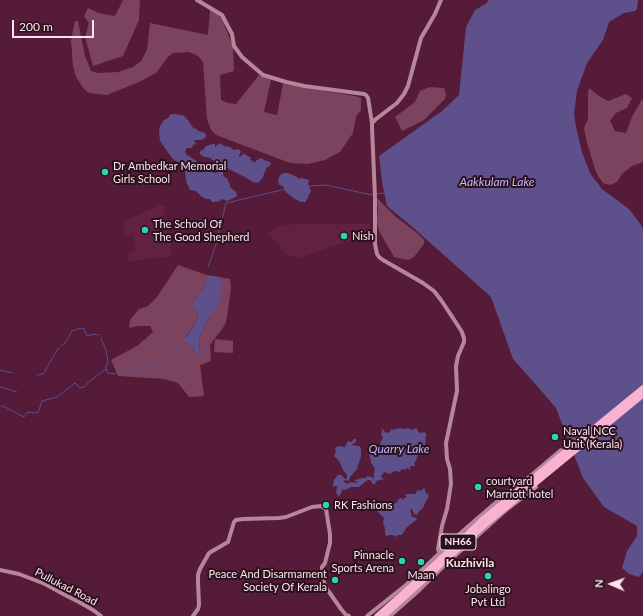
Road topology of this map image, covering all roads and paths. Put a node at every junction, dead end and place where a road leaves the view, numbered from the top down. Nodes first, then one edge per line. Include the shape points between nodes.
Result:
1 (197, 0) edge
2 (441, 0) edge
3 (372, 123) junction
4 (643, 388) edge
5 (643, 395) edge
6 (566, 452) junction
7 (533, 483) junction
8 (443, 558) junction
9 (0, 570) edge
10 (101, 616) edge
11 (193, 616) edge
12 (350, 616) edge
13 (367, 616) edge
14 (377, 616) edge
15 (384, 616) edge
16 (390, 616) edge

1 - 3 street via 222,15 232,34 234,46 242,57 263,75 304,86 364,94 368,98
2 - 3 street via 421,38 404,94
3 - 8 street via 376,254 434,291 464,338 456,366 457,391 446,443 451,484 438,549
4 - 6 highway, NH66
5 - 6 highway, NH66
6 - 7 highway, NH66
6 - 8 street via 507,493 464,530
7 - 8 street via 505,511
7 - 8 highway, NH66 via 483,519
8 - 13 street
8 - 14 highway, NH66
8 - 15 highway, NH66 via 414,590
8 - 16 street via 416,593
9 - 10 street, Pullukad Road via 44,584
11 - 12 street via 199,605 200,569 209,552 228,542 236,520 286,517 321,506 326,509 330,534 330,543 322,567 323,580 341,609

